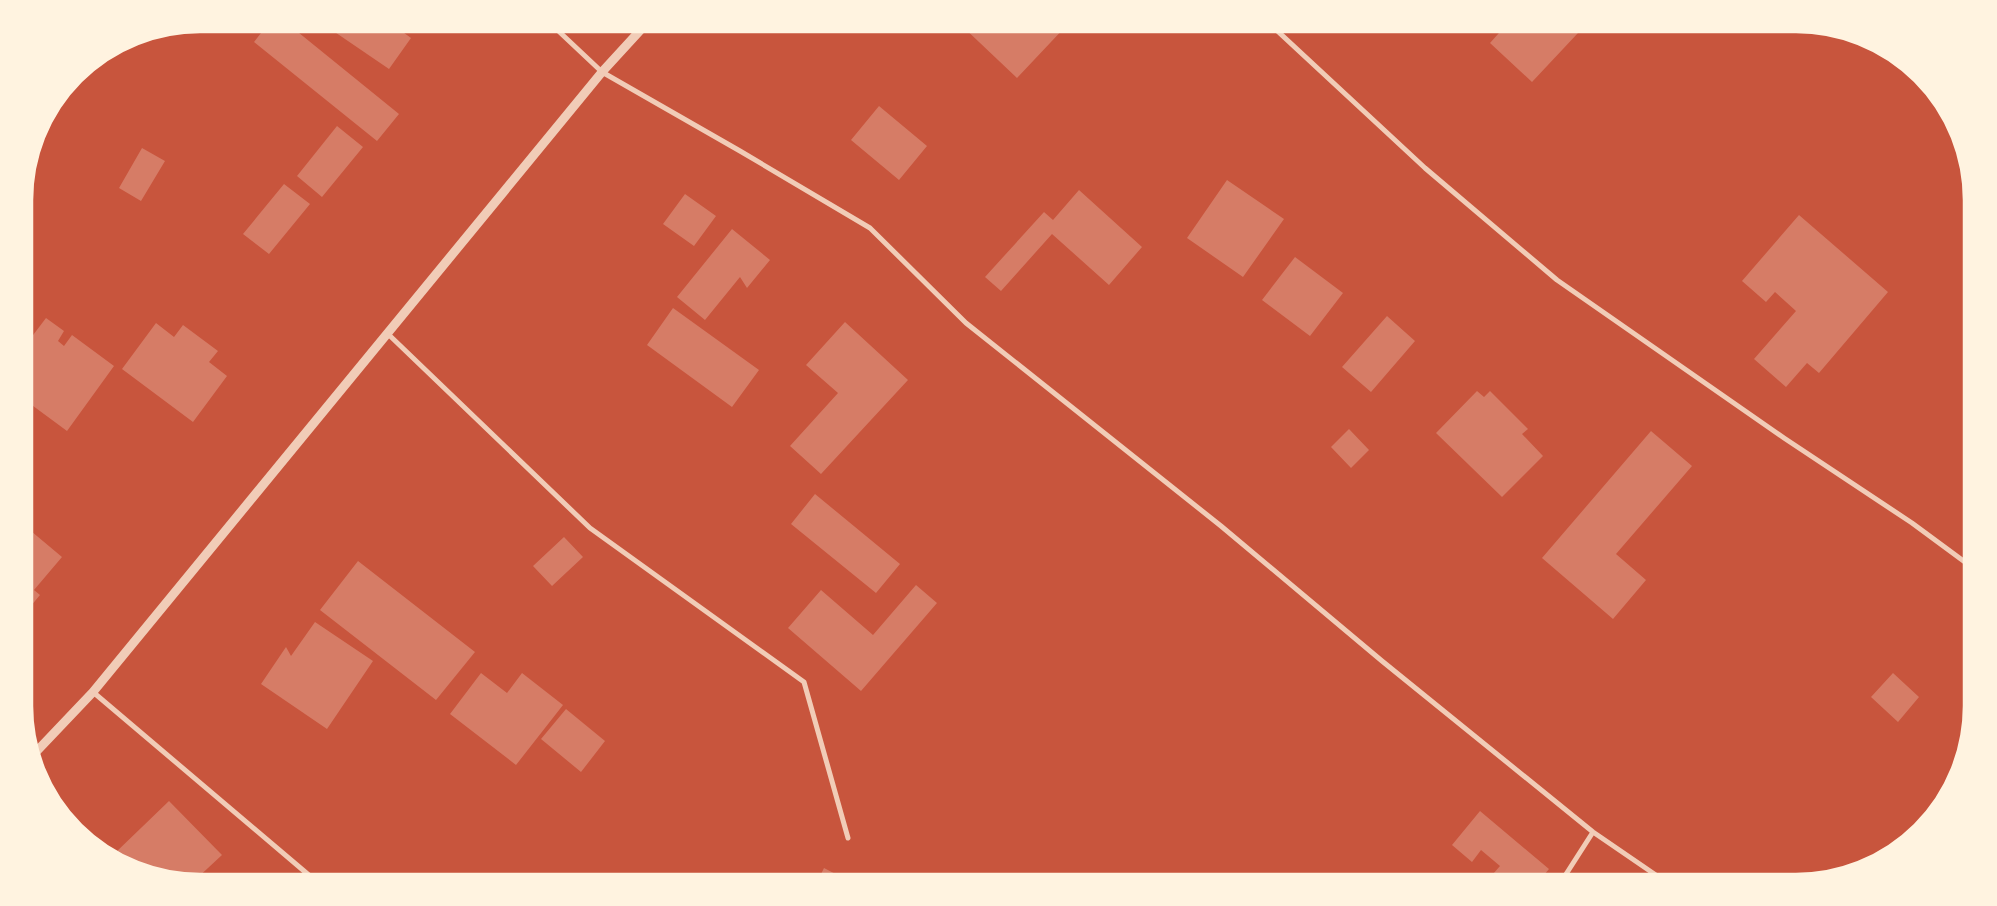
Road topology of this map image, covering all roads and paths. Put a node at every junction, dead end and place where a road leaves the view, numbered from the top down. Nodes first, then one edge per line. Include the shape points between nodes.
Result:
1 (559, 32) edge
2 (639, 32) edge
3 (1279, 32) edge
4 (602, 72) junction
5 (387, 333) junction
6 (1964, 561) edge
7 (93, 692) junction
8 (38, 750) edge
9 (1593, 832) junction
10 (848, 838) dead end
11 (1567, 873) edge
12 (1653, 873) edge
13 (307, 874) edge

1 - 4 street
2 - 4 street
3 - 6 street via 1425,168 1557,280
4 - 5 street
4 - 9 street via 870,228 966,323 1221,526
5 - 7 street
5 - 10 street via 590,528 804,682
7 - 8 street
7 - 13 street
9 - 11 street
9 - 12 street

